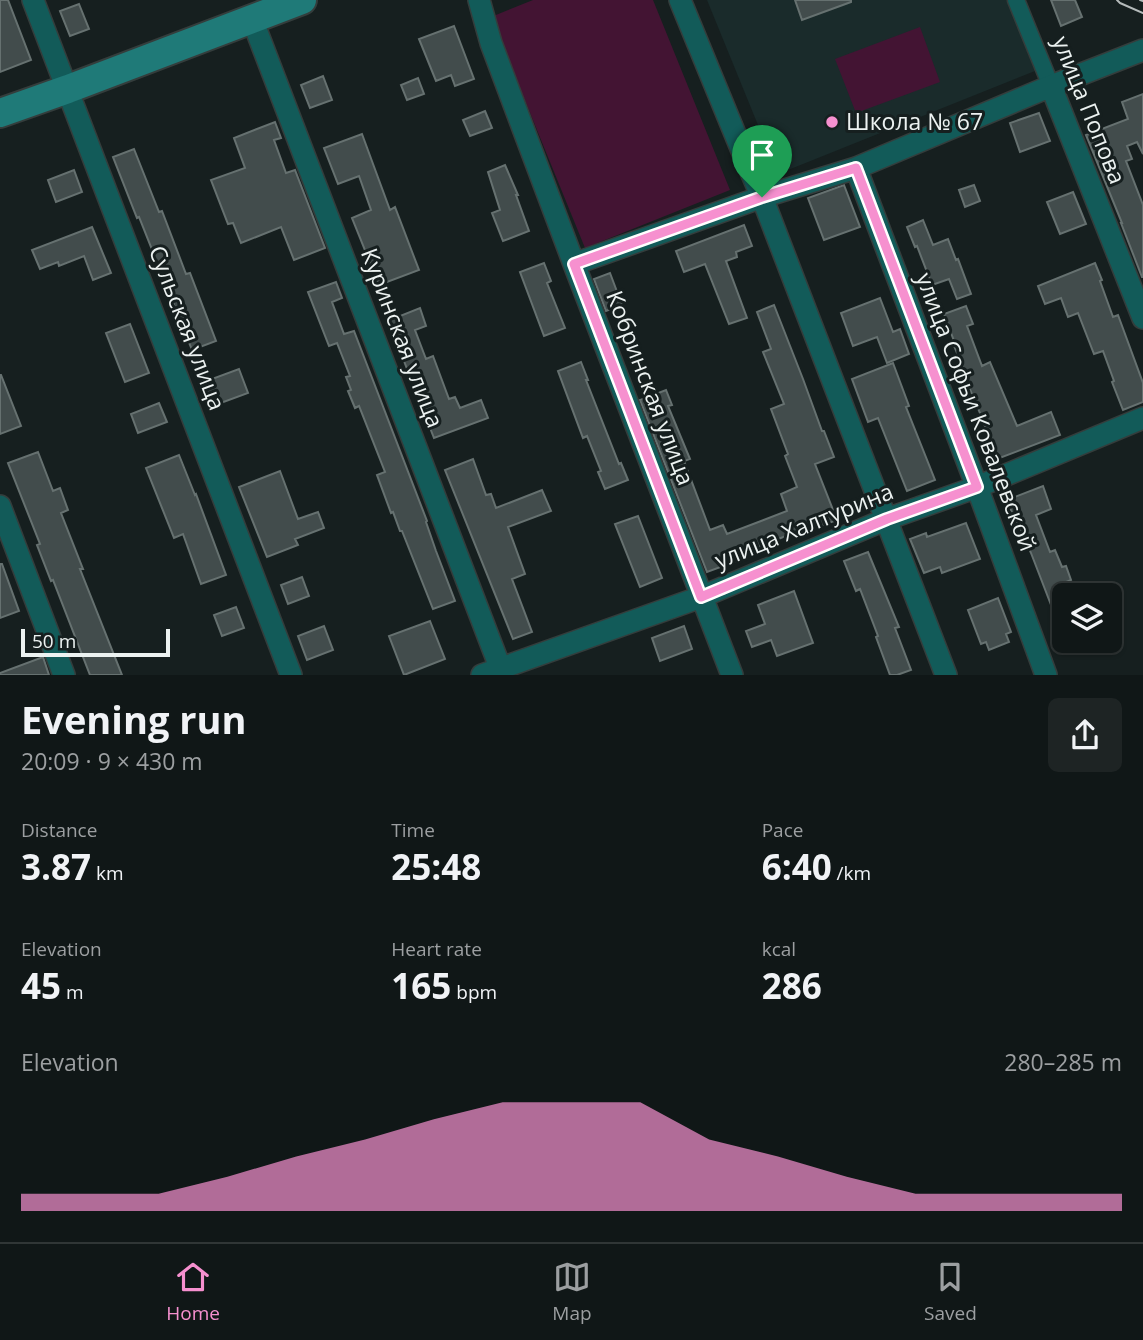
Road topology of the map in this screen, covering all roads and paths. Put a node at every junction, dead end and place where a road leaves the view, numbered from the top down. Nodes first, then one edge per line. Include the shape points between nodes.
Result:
1 (33, 0) edge
2 (302, 0) edge
3 (478, 0) edge
4 (680, 0) edge
5 (1016, 0) edge
6 (260, 11) edge
7 (1143, 50) edge
8 (1051, 86) junction
9 (68, 89) junction
10 (0, 113) edge
11 (856, 168) junction
12 (762, 197) junction
13 (574, 264) junction
14 (1143, 318) edge
15 (1143, 418) edge
16 (977, 487) junction
17 (0, 506) edge
18 (887, 519) junction
19 (701, 597) junction
20 (495, 673) edge
21 (64, 675) edge
22 (291, 675) edge
23 (732, 675) edge
24 (946, 675) edge
25 (1046, 675) edge

1 - 9 street, Сульская улица
2 - 6 main road
3 - 13 street, Кобринская улица
4 - 12 street
5 - 8 street, улица Попова
6 - 9 main road
6 - 20 street, Куринская улица
7 - 8 street
8 - 11 street
8 - 14 street, улица Попова
9 - 10 main road
9 - 22 street, Сульская улица
11 - 12 street
11 - 16 street, улица Софьи Ковалевской
12 - 13 street
12 - 18 street
13 - 19 street, Кобринская улица
15 - 16 street, улица Халтурина
16 - 18 street, улица Халтурина
16 - 25 street, улица Софьи Ковалевской
17 - 21 street
18 - 19 street, улица Халтурина
18 - 24 street
19 - 20 street, улица Халтурина
19 - 23 street, Кобринская улица

